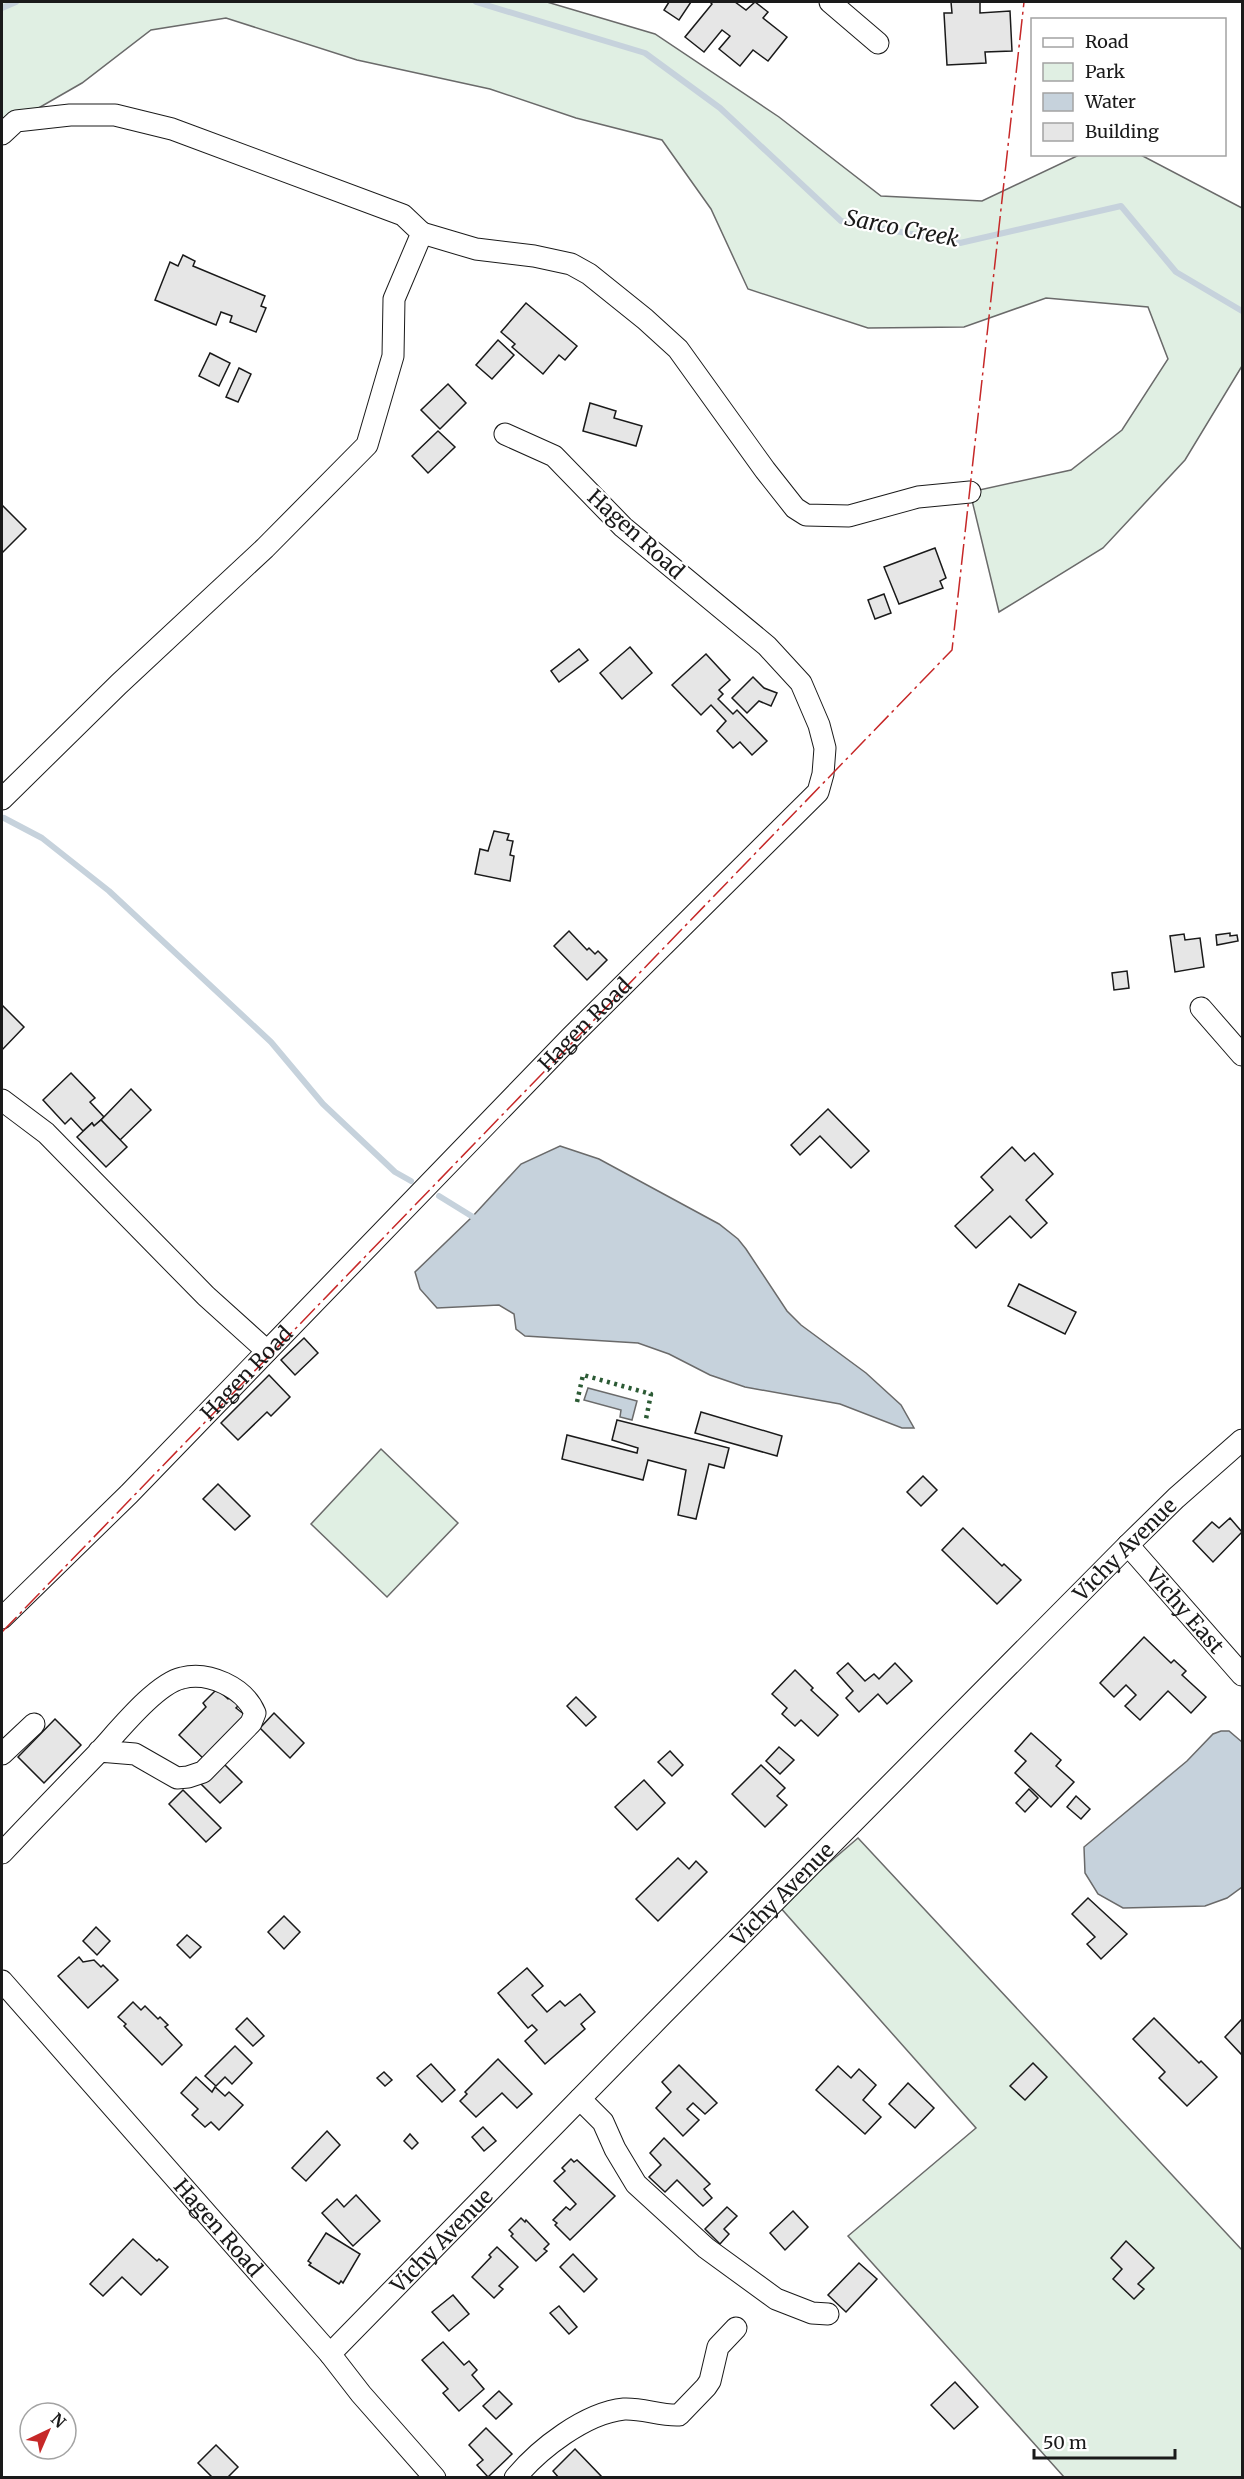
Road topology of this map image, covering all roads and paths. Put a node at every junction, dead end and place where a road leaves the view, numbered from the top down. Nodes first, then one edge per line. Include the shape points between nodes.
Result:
1 (830, 2) edge
2 (878, 43) dead end
3 (2, 134) edge
4 (422, 233) junction
5 (505, 434) dead end
6 (970, 492) dead end
7 (2, 799) edge
8 (1202, 1008) dead end
9 (1242, 1055) edge
10 (2, 1100) edge
11 (267, 1351) junction
12 (1242, 1440) edge
13 (1128, 1545) junction
14 (2, 1618) edge
15 (1242, 1675) edge
16 (34, 1725) dead end
17 (99, 1751) junction
18 (2, 1754) edge
19 (2, 1853) edge
20 (2, 1981) edge
21 (580, 2099) junction
22 (828, 2314) dead end
23 (736, 2328) dead end
24 (330, 2354) junction
25 (435, 2478) edge
26 (515, 2478) edge

1 - 2 street
3 - 4 street via 16,121 115,115 172,129 403,215
4 - 6 street via 476,249 571,264 590,274 678,349 765,470 795,508 806,515 849,516 918,497
4 - 7 street via 394,299 393,356 367,446
5 - 11 street, Hagen Road via 554,456 623,527 767,646 801,683 825,748 823,774 818,792 571,1037
8 - 9 street
10 - 11 street via 46,1133 206,1296
11 - 14 street, Hagen Road
12 - 13 street, Vichy Avenue
13 - 15 street, Vichy East
13 - 21 street, Vichy Avenue
16 - 18 street
17 - 17 street via 135,1754 177,1778 188,1777 203,1772 244,1731 255,1713 245,1698 221,1682 205,1676 181,1678 163,1687
17 - 19 street
20 - 24 street, Hagen Road
21 - 22 street via 603,2122 636,2184 706,2248 776,2299 812,2313
21 - 24 street, Vichy Avenue
23 - 26 street via 718,2347 710,2381 679,2415 622,2409 588,2421 554,2442
24 - 25 street, Hagen Road

